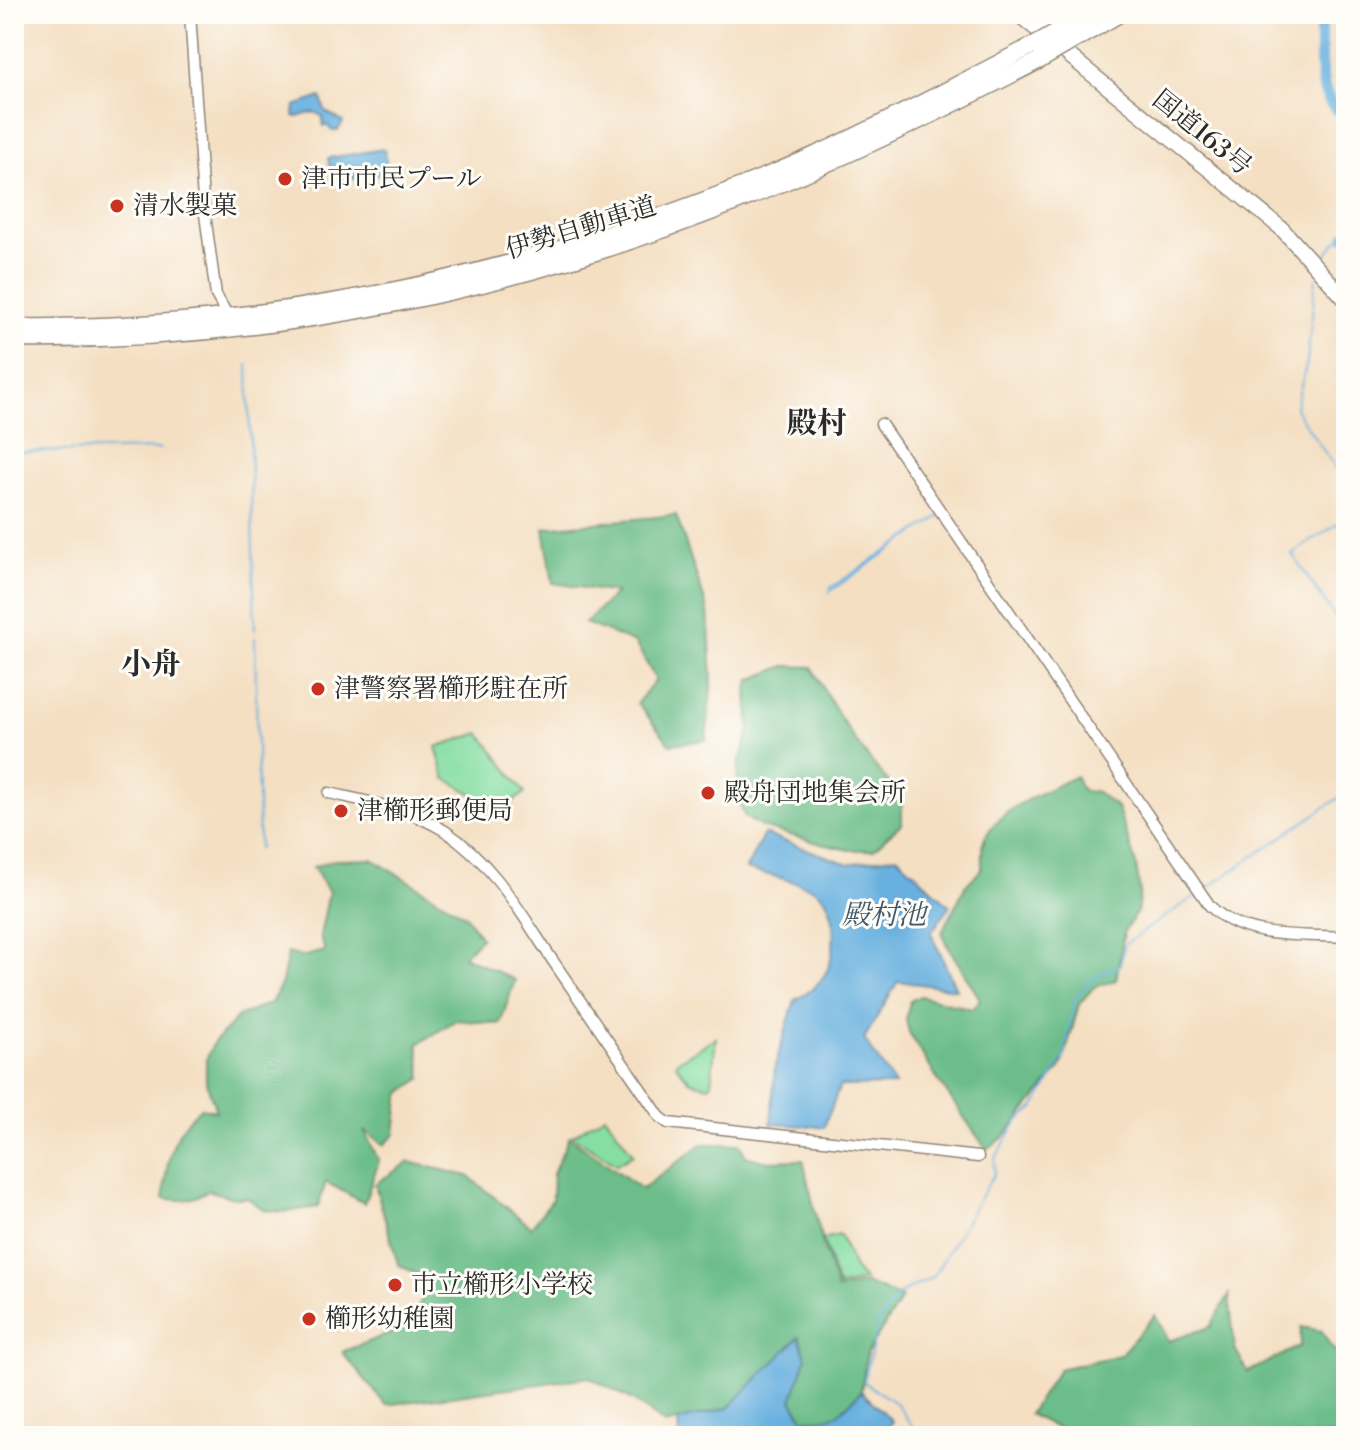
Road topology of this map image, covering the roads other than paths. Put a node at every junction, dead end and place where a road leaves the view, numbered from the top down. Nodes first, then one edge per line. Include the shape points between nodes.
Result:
1 (190, 14) edge
2 (1058, 14) edge
3 (1088, 14) edge
4 (1119, 14) edge
5 (1024, 19) edge
6 (1036, 53) junction
7 (1346, 300) edge
8 (224, 309) dead end
9 (14, 327) edge
10 (86, 332) junction
11 (14, 339) edge
12 (881, 424) dead end
13 (329, 793) dead end
14 (1346, 937) edge
15 (978, 1157) dead end

1 - 8 street via 203,200 216,295
2 - 5 main road via 1047,20
3 - 6 highway, 伊勢自動車道, bridge
4 - 6 highway, 伊勢自動車道, bridge
5 - 7 main road, 国道163号 via 1282,229
6 - 10 highway, 伊勢自動車道 via 912,125 742,199 551,265 276,323
9 - 10 highway, 伊勢自動車道
10 - 11 highway, 伊勢自動車道
12 - 14 street via 1210,906 1232,924 1257,932
13 - 15 street via 424,820 475,855 506,891 668,1123

